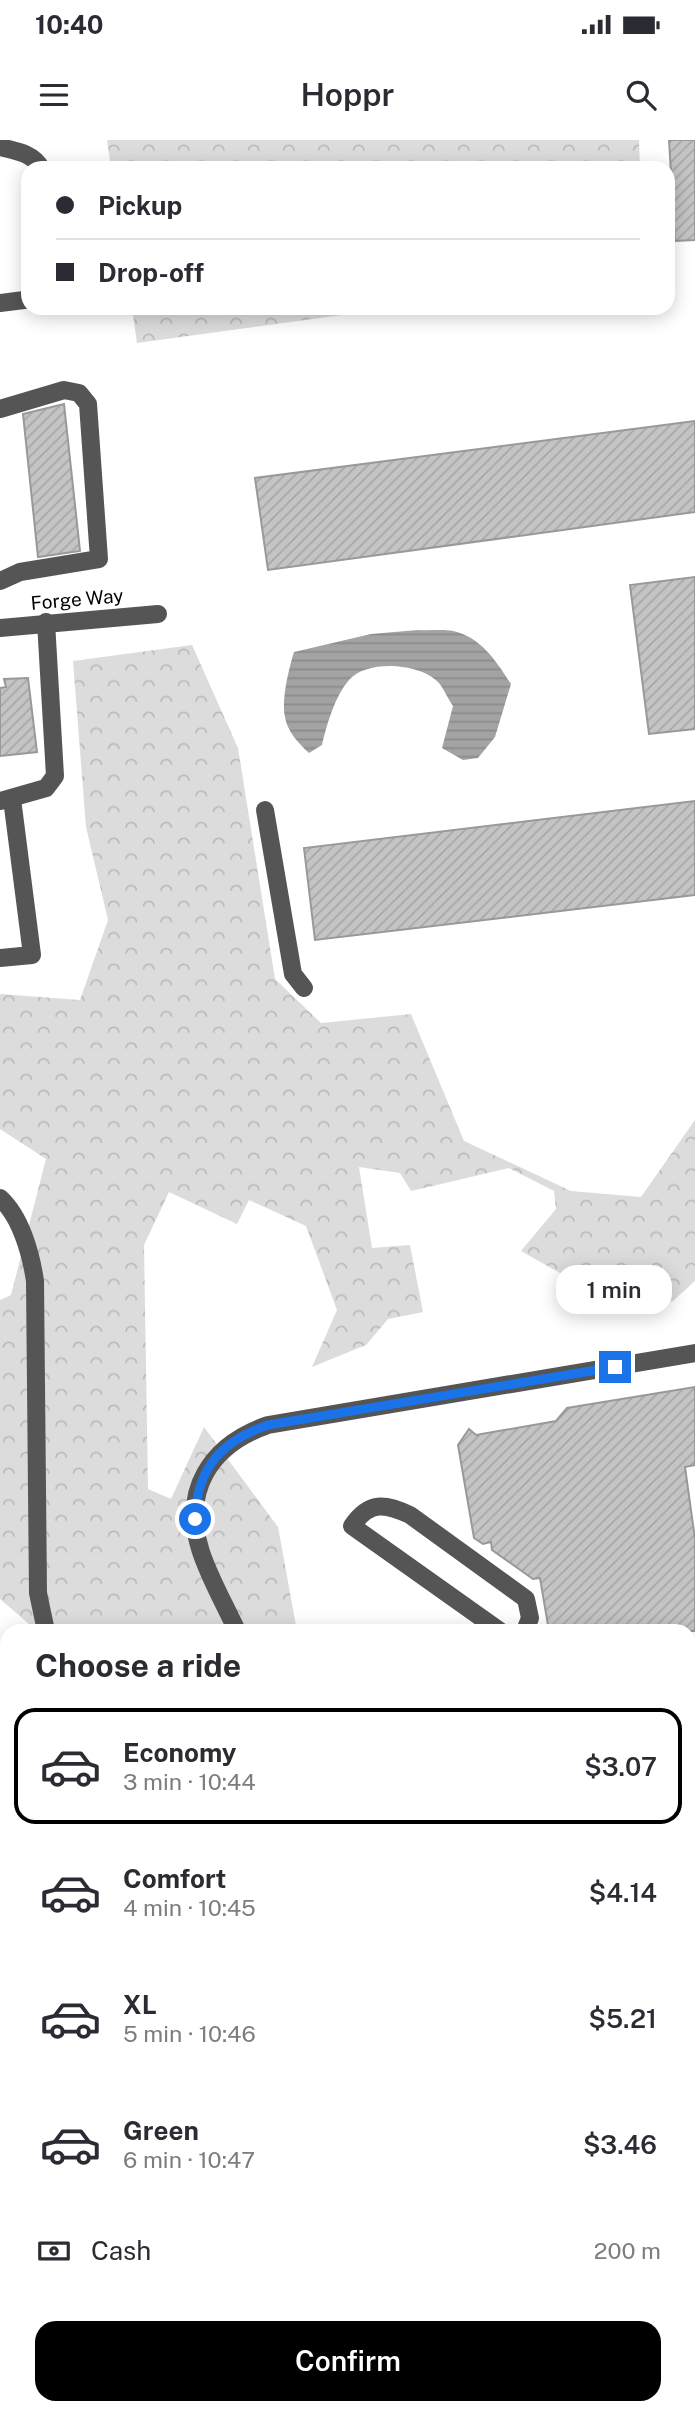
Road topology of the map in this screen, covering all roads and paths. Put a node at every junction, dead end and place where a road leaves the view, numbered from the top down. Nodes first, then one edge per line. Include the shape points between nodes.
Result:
1 (0, 148) edge
2 (36, 161) edge
3 (21, 300) edge
4 (0, 303) edge
5 (0, 410) edge
6 (0, 581) edge
7 (158, 614) dead end
8 (46, 622) junction
9 (0, 628) edge
10 (6, 800) edge
11 (265, 810) dead end
12 (0, 958) edge
13 (304, 988) dead end
14 (0, 1198) edge
15 (695, 1353) edge
16 (45, 1624) edge
17 (234, 1624) edge
18 (490, 1624) edge
19 (528, 1624) edge

1 - 2 street via 22,152
3 - 4 street
5 - 6 street via 64,390 79,393 88,404 99,559 20,572
7 - 8 street, Forge Way
8 - 9 street, Forge Way
8 - 10 street via 55,776 46,788
10 - 12 street via 32,955
11 - 13 street via 293,974
14 - 16 street via 32,1259 35,1281 38,1593
15 - 17 street via 268,1425 236,1438 220,1451 204,1477 195,1519 201,1552
18 - 19 street via 352,1526 364,1512 378,1506 410,1515 526,1600

